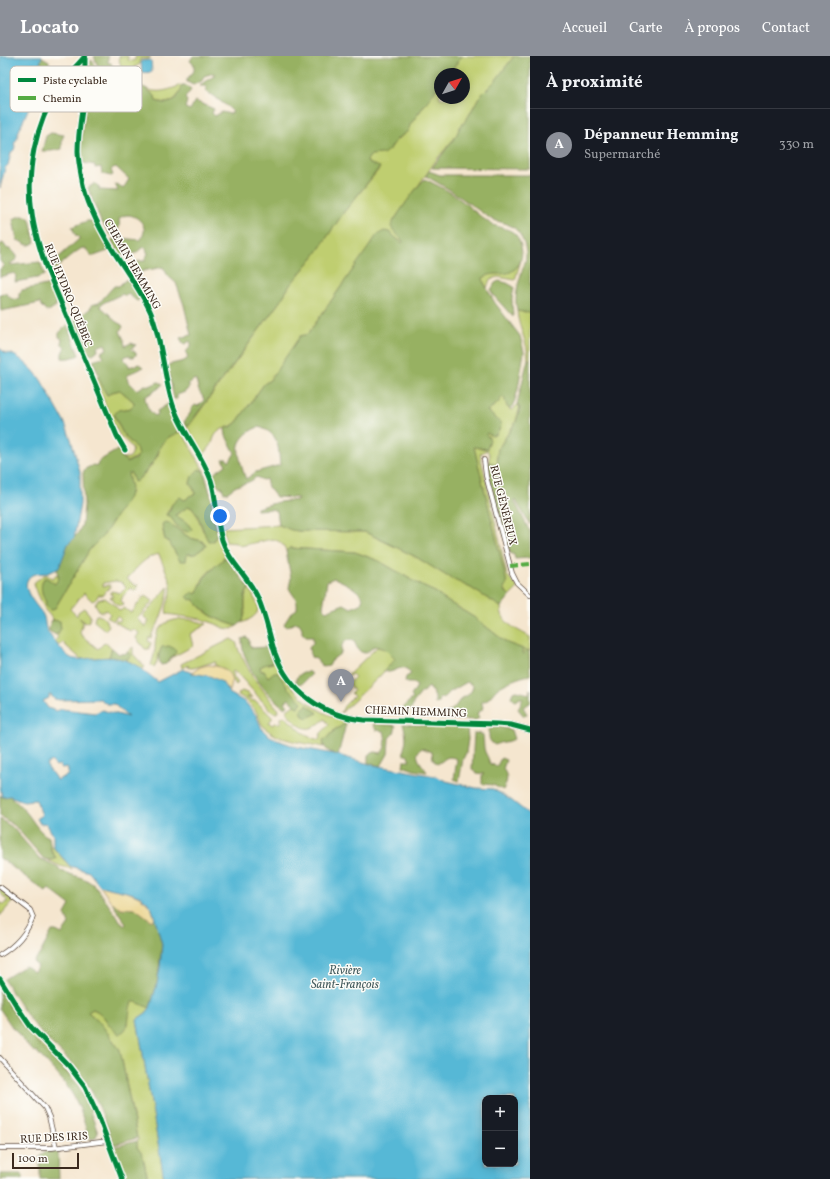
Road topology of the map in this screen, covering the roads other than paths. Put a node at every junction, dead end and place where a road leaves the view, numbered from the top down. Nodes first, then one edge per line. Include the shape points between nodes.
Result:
1 (85, 56) edge
2 (76, 65) joint
3 (84, 66) edge
4 (47, 112) edge
5 (81, 112) edge
6 (126, 450) dead end
7 (484, 460) dead end
8 (530, 595) edge
9 (530, 730) edge
10 (0, 887) edge
11 (0, 955) edge
12 (0, 979) edge
13 (0, 1058) edge
14 (108, 1141) junction
15 (56, 1147) junction
16 (0, 1148) edge
17 (122, 1179) edge

1 - 2 street, RUE HYDRO-QUÉBEC
2 - 3 street
4 - 6 street, RUE HYDRO-QUÉBEC via 34,151 31,170 31,212 37,238 46,267 116,436
5 - 9 street, CHEMIN HEMMING via 78,153 88,199 102,233 141,293 151,314 174,408 211,480 223,542 258,598 275,652 287,677 312,702 346,717 364,720 500,724
7 - 8 street, RUE GÉNÉREUX via 512,573 517,583
10 - 11 street via 30,910 33,917 17,942
12 - 14 street via 31,1027 82,1083 94,1103
13 - 15 street via 45,1108
14 - 15 street, RUE DES IRIS
14 - 17 street
15 - 16 street, RUE DES IRIS

